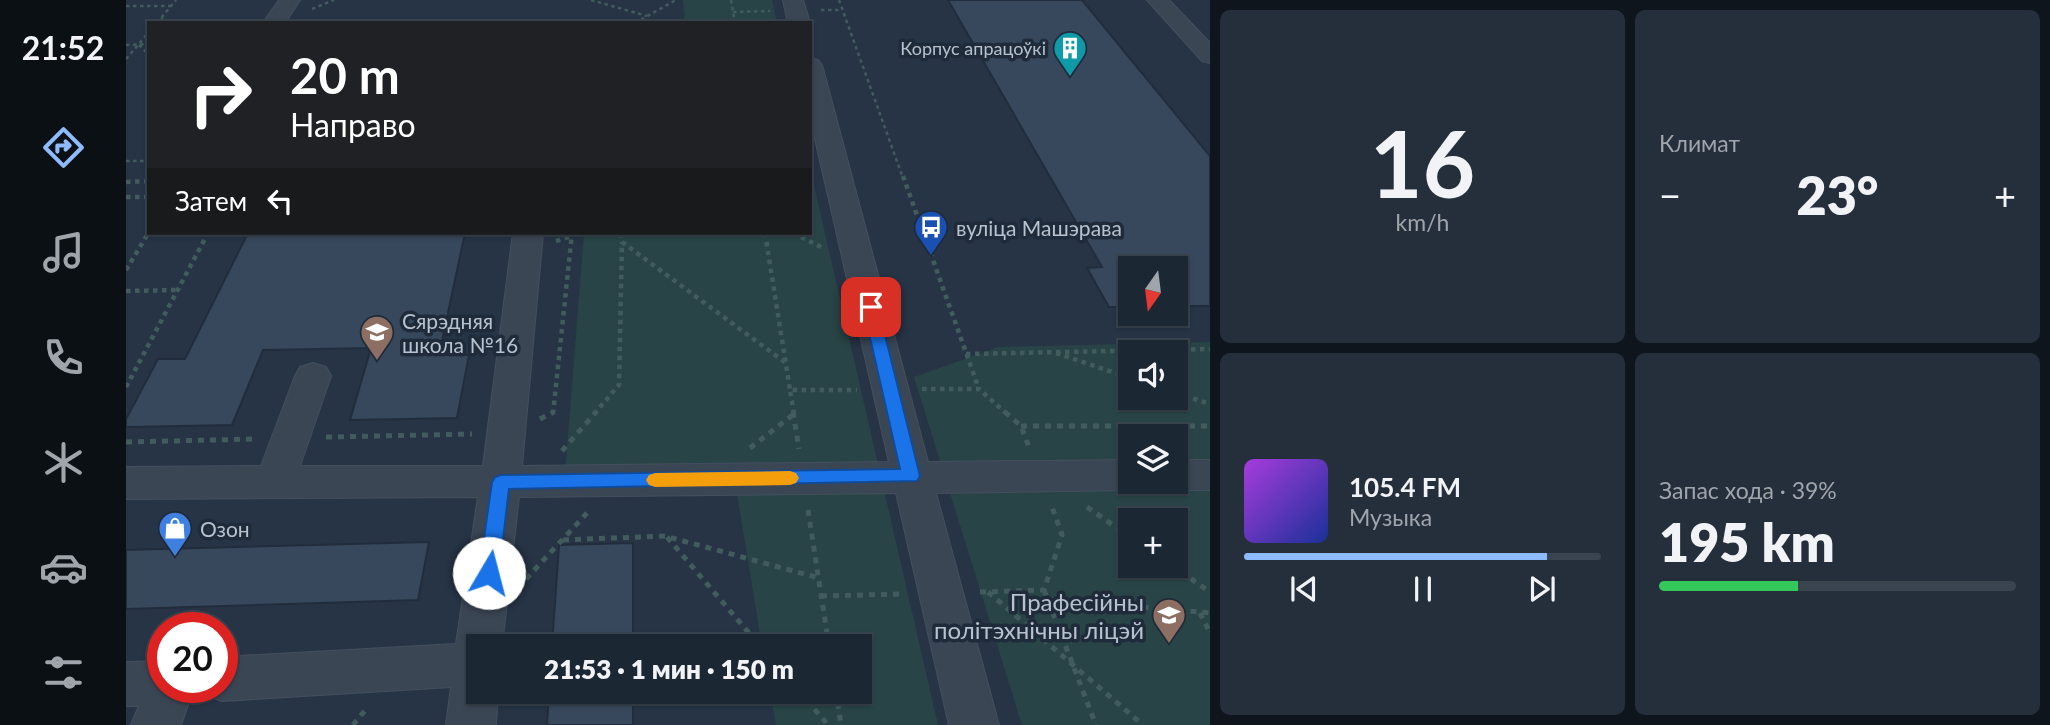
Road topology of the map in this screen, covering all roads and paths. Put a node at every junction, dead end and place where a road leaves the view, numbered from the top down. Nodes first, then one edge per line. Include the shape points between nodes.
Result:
1 (176, 0) edge
2 (290, 0) edge
3 (591, 0) edge
4 (676, 0) edge
5 (731, 0) edge
6 (793, 0) edge
7 (839, 0) edge
8 (1157, 0) edge
9 (126, 6) edge
10 (171, 6) junction
11 (647, 16) junction
12 (161, 18) junction
13 (159, 21) edge
14 (165, 21) edge
15 (275, 21) edge
16 (638, 21) edge
17 (735, 21) edge
18 (798, 21) edge
19 (147, 34) edge
20 (147, 44) edge
21 (126, 45) edge
22 (138, 45) junction
23 (147, 53) edge
24 (1210, 57) edge
25 (126, 59) edge
26 (812, 73) edge
27 (127, 161) edge
28 (147, 161) edge
29 (147, 181) edge
30 (126, 182) edge
31 (126, 197) edge
32 (147, 197) edge
33 (147, 235) edge
34 (207, 235) edge
35 (528, 235) edge
36 (572, 235) edge
37 (621, 235) edge
38 (765, 235) edge
39 (622, 242) junction
40 (126, 270) edge
41 (177, 290) junction
42 (126, 292) edge
43 (1210, 349) edge
44 (1052, 352) junction
45 (967, 354) junction
46 (786, 362) junction
47 (1118, 374) edge
48 (313, 376) dead end
49 (126, 387) edge
50 (979, 389) dead end
51 (790, 390) dead end
52 (1188, 397) edge
53 (1210, 404) edge
54 (1021, 426) dead end
55 (1210, 426) edge
56 (507, 433) junction
57 (291, 438) junction
58 (126, 442) edge
59 (1118, 475) edge
60 (1188, 475) edge
61 (1210, 475) edge
62 (911, 476) junction
63 (615, 480) junction
64 (275, 481) junction
65 (519, 482) junction
66 (126, 483) edge
67 (665, 536) junction
68 (563, 540) junction
69 (1188, 577) edge
70 (819, 578) dead end
71 (1044, 590) dead end
72 (987, 591) dead end
73 (1210, 592) edge
74 (821, 596) dead end
75 (1047, 599) junction
76 (1200, 612) junction
77 (1210, 613) edge
78 (1210, 633) edge
79 (482, 634) edge
80 (490, 634) edge
81 (750, 634) edge
82 (827, 634) edge
83 (466, 650) edge
84 (1072, 662) junction
85 (238, 678) edge
86 (147, 683) edge
87 (126, 684) edge
88 (164, 703) edge
89 (473, 704) edge
90 (810, 704) edge
91 (838, 704) edge
92 (156, 725) edge
93 (471, 725) edge
94 (828, 725) edge
95 (841, 725) edge
96 (974, 725) edge
97 (1096, 725) edge
98 (1143, 725) edge

1 - 10 path
2 - 15 street
3 - 11 path
4 - 11 path
5 - 17 path
6 - 18 street
7 - 45 path
8 - 24 street
9 - 10 path
10 - 12 path
11 - 16 path
12 - 13 path
12 - 14 path
19 - 22 path
20 - 22 path
21 - 22 path
22 - 23 path
22 - 25 path
26 - 62 street
27 - 28 path
29 - 30 path
31 - 32 path
33 - 40 path
34 - 41 path
35 - 56 street
36 - 56 path via 554,413
37 - 39 path
38 - 46 path
39 - 46 path
39 - 65 path via 619,385
41 - 42 path
41 - 49 path
43 - 44 path
44 - 45 path
44 - 47 path
45 - 50 path
46 - 51 path
48 - 57 street
52 - 53 path
54 - 55 path
56 - 57 path
56 - 65 street
57 - 58 path
57 - 64 street
59 - 62 street
60 - 61 street
62 - 63 street
62 - 96 street
63 - 65 street
63 - 68 path
64 - 65 street
64 - 66 street
65 - 79 street
67 - 68 path
67 - 70 path
67 - 81 path
68 - 80 path
69 - 73 path
71 - 75 path
72 - 84 path
74 - 82 path
75 - 76 path
75 - 84 path
76 - 77 path
76 - 78 path
83 - 85 street
84 - 97 path
84 - 98 path
86 - 87 street
88 - 92 street
89 - 93 street
90 - 94 path
91 - 95 path

